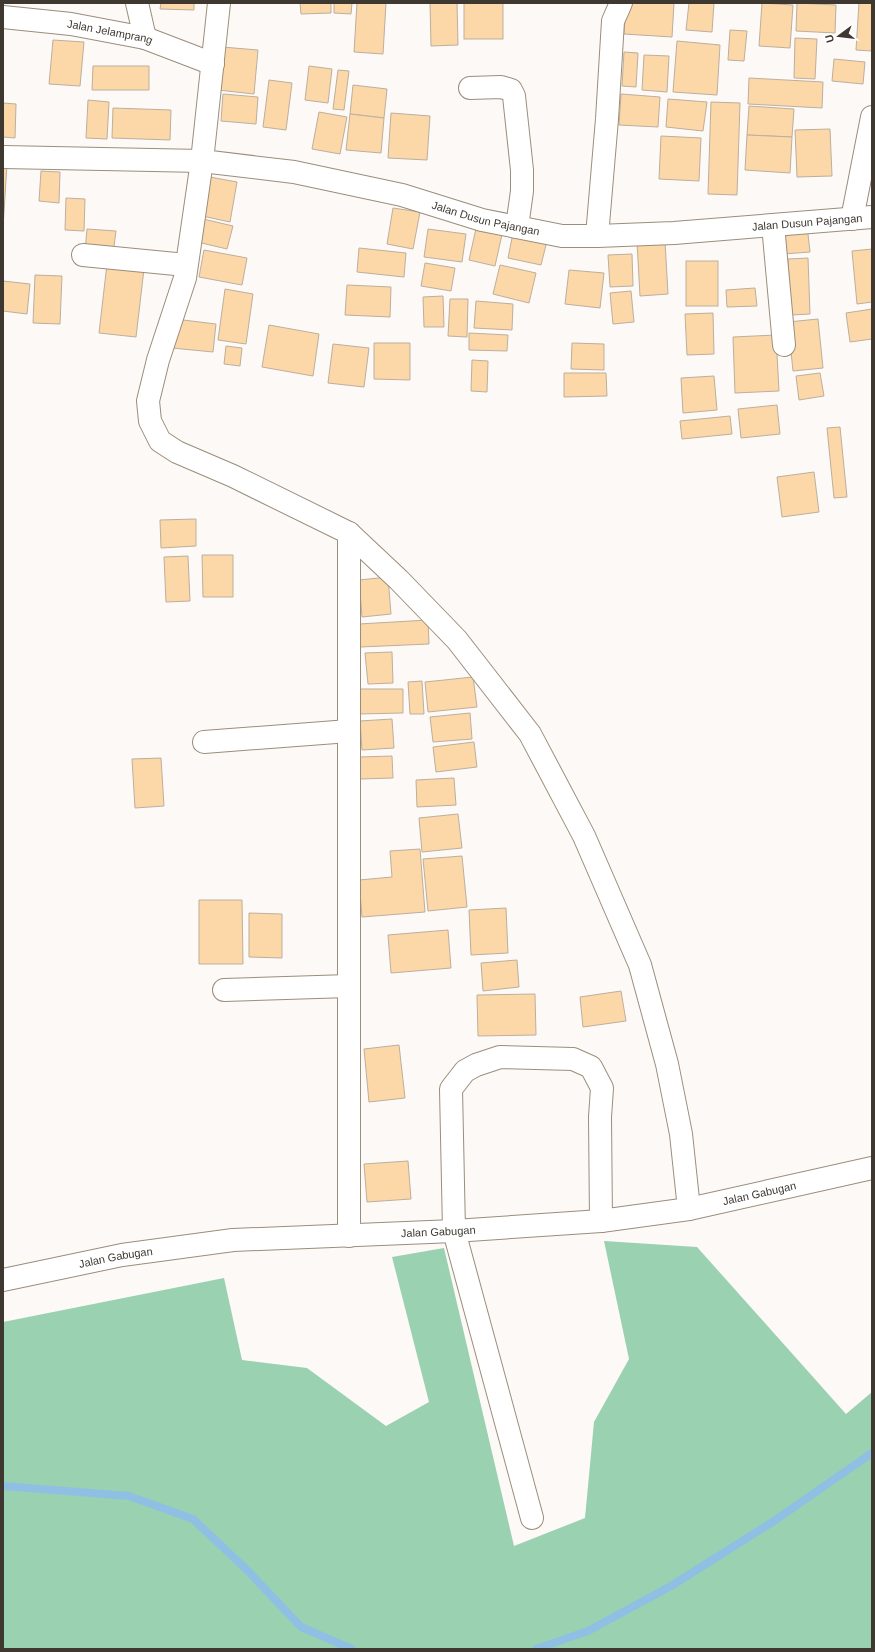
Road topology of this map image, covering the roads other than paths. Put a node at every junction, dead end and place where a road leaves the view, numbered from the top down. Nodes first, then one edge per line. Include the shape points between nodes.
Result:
1 (137, 3) edge
2 (219, 3) edge
3 (621, 3) edge
4 (3, 17) edge
5 (145, 38) junction
6 (214, 64) junction
7 (470, 88) dead end
8 (872, 117) edge
9 (3, 157) edge
10 (202, 161) junction
11 (862, 218) edge
12 (773, 225) junction
13 (518, 227) junction
14 (596, 236) junction
15 (83, 255) dead end
16 (186, 265) junction
17 (784, 345) dead end
18 (349, 533) junction
19 (349, 731) junction
20 (204, 742) dead end
21 (349, 986) junction
22 (224, 990) dead end
23 (872, 1168) edge
24 (689, 1209) junction
25 (601, 1221) junction
26 (454, 1231) junction
27 (349, 1236) junction
28 (3, 1280) edge
29 (532, 1518) dead end

1 - 5 street
2 - 6 street
3 - 14 street via 613,21
4 - 5 street, Jalan Jelamprang via 71,24
5 - 6 street, Jalan Jelamprang
6 - 10 street
7 - 13 street via 501,87 511,90 514,96 522,170
8 - 11 street
9 - 10 street, Jalan Dusun Pajangan
10 - 13 street, Jalan Dusun Pajangan via 294,172 402,195 482,220
10 - 16 street
11 - 12 street, Jalan Dusun Pajangan
12 - 14 street, Jalan Dusun Pajangan
12 - 17 street
13 - 14 street, Jalan Dusun Pajangan via 562,236
15 - 16 street
16 - 18 street via 148,401 150,421 160,440 177,452 234,476
18 - 19 street
18 - 24 street via 399,580 467,652 530,734 584,836 640,965 667,1064 680,1127
19 - 20 street
19 - 21 street
21 - 22 street
21 - 27 street
23 - 24 street, Jalan Gabugan
24 - 25 street, Jalan Gabugan
25 - 26 street, Jalan Gabugan
25 - 26 street via 602,1088 592,1067 573,1059 500,1057 465,1071 451,1089
26 - 27 street, Jalan Gabugan
26 - 29 street
27 - 28 street, Jalan Gabugan via 233,1240 122,1255

